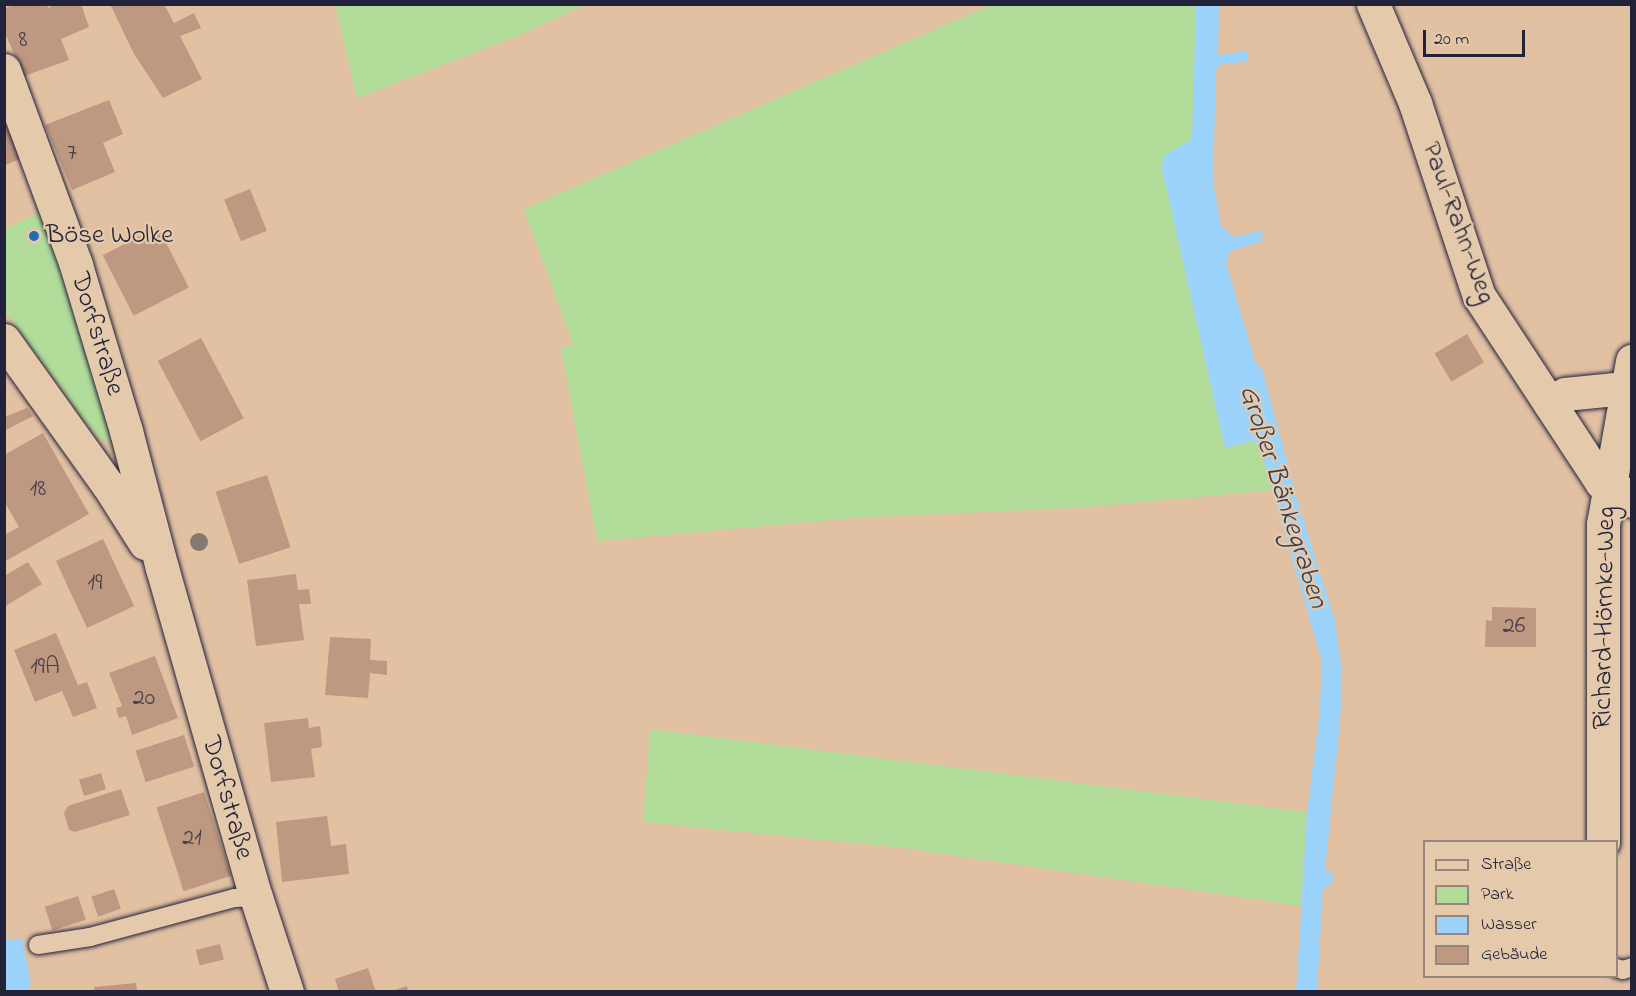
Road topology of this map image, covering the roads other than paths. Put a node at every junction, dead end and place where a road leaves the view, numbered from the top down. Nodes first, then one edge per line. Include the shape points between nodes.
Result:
1 (1373, 4) edge
2 (4, 70) edge
3 (4, 340) edge
4 (1629, 375) edge
5 (1550, 404) junction
6 (1620, 493) edge
7 (162, 568) junction
8 (1602, 840) edge
9 (256, 897) junction
10 (38, 945) dead end
11 (287, 992) edge

1 - 5 street, Paul-Rahn-Weg via 1415,103 1479,296
2 - 7 street, Dorfstraße via 76,265
3 - 7 street, Dorfstraße
4 - 5 street via 1565,394
4 - 6 street, Richard-Hörnke-Weg
5 - 6 street, Paul-Rahn-Weg via 1601,482
6 - 8 street, Richard-Hörnke-Weg via 1603,525
7 - 9 street, Dorfstraße
9 - 10 lane via 235,898 90,937
9 - 11 street, Dorfstraße

